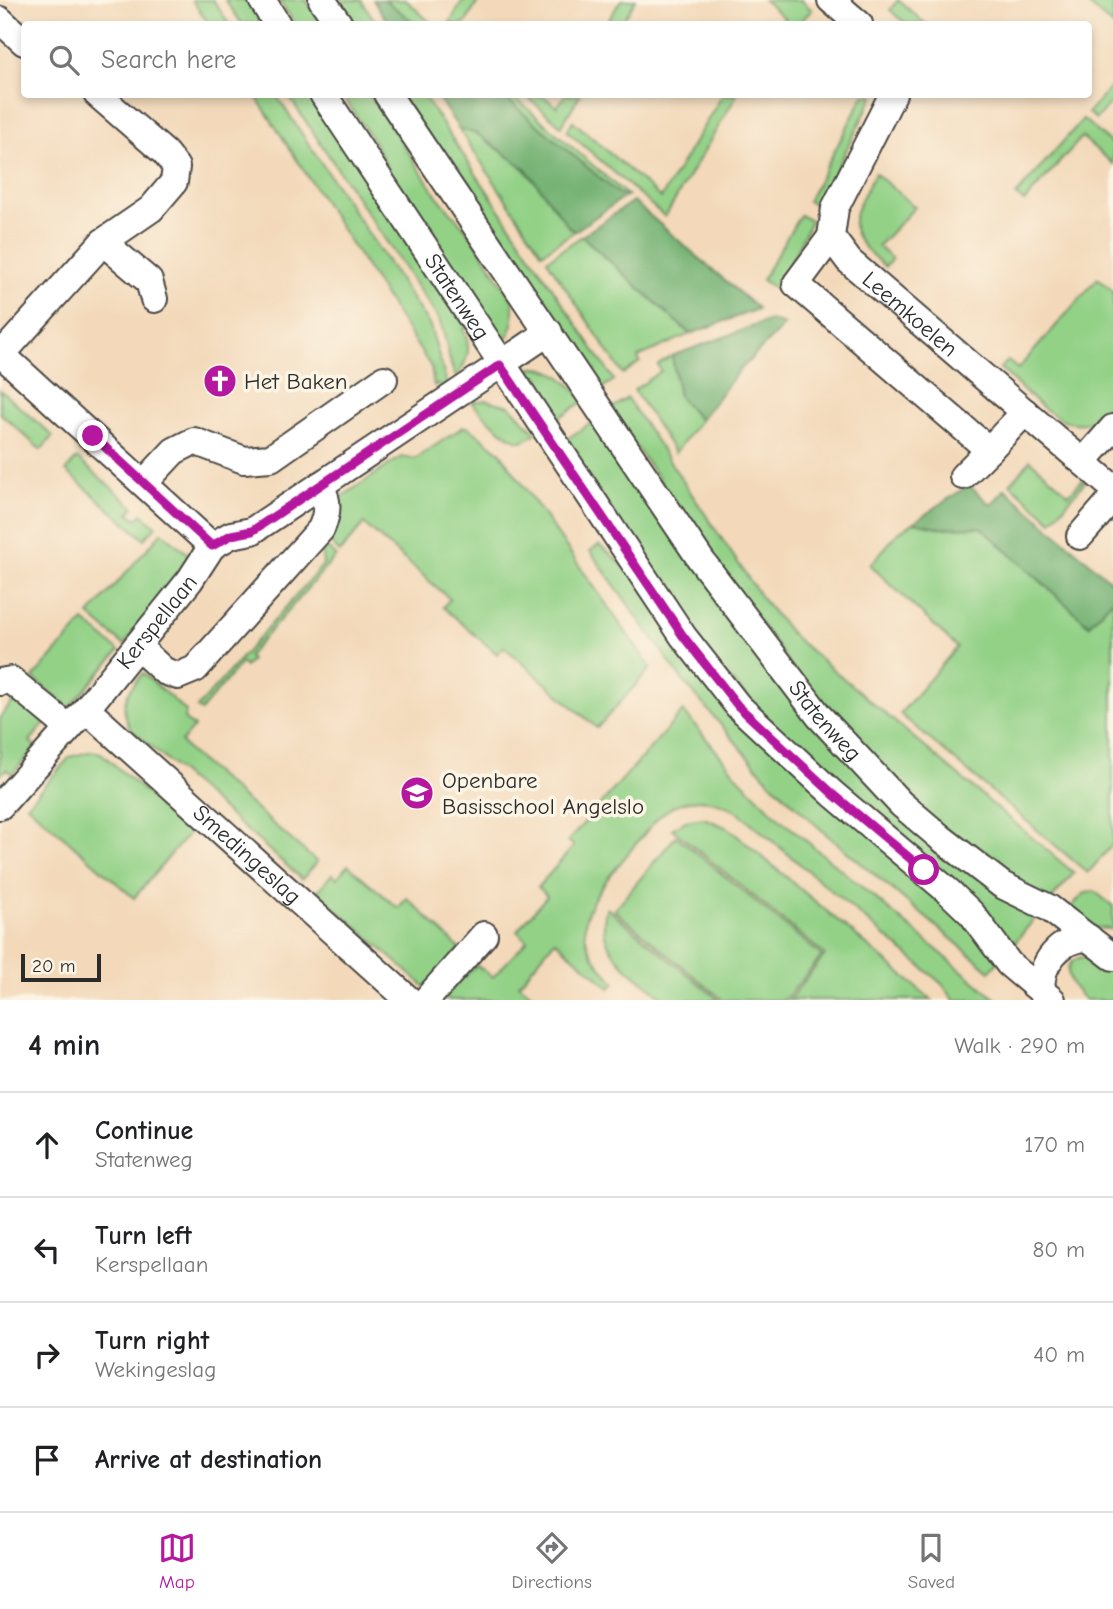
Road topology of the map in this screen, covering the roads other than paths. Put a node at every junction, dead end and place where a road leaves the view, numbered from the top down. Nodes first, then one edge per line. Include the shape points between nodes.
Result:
1 (262, 0) edge
2 (323, 0) edge
3 (831, 0) edge
4 (0, 20) edge
5 (276, 21) edge
6 (337, 21) edge
7 (856, 21) edge
8 (21, 39) edge
9 (102, 98) edge
10 (326, 98) edge
11 (390, 98) edge
12 (891, 98) edge
13 (831, 237) junction
14 (103, 242) junction
15 (154, 299) dead end
16 (549, 332) junction
17 (1, 354) edge
18 (500, 365) junction
19 (384, 379) dead end
20 (1025, 412) junction
21 (1113, 428) edge
22 (989, 450) junction
23 (1083, 462) junction
24 (963, 475) dead end
25 (144, 483) junction
26 (320, 485) junction
27 (1113, 488) edge
28 (1113, 498) edge
29 (1080, 536) dead end
30 (212, 546) junction
31 (137, 646) junction
32 (0, 682) edge
33 (78, 719) junction
34 (0, 806) edge
35 (484, 935) dead end
36 (1089, 938) junction
37 (1113, 957) edge
38 (1047, 996) edge
39 (409, 1000) edge
40 (426, 1000) edge

1 - 5 street
2 - 6 street
3 - 7 street
4 - 8 street
9 - 14 street via 176,167 174,182 151,209
10 - 18 street, Statenweg
11 - 16 street, Statenweg
12 - 13 street via 835,208
13 - 20 street, Leemkoelen via 849,261
13 - 22 street via 796,284
14 - 15 street via 149,281
14 - 17 street
16 - 18 street
16 - 36 street, Statenweg via 701,560 818,716 901,804 941,838 993,879 1049,908
17 - 25 street
18 - 26 street
18 - 38 street, Statenweg via 683,636 738,706 949,892 972,914 1009,964
19 - 25 street via 271,458 244,460 194,441 174,451
20 - 22 street
20 - 23 street, Leemkoelen
21 - 23 street
22 - 24 street
23 - 27 street, Leemkoelen
25 - 30 street
26 - 30 street via 252,531 231,535
26 - 31 street via 328,498 321,529 195,668 178,676 164,671
28 - 29 street
30 - 31 street, Kerspellaan
31 - 33 street, Kerspellaan
32 - 33 street, Smedingeslag via 11,680
33 - 34 street, Kerspellaan
33 - 39 street, Smedingeslag
35 - 40 street
36 - 37 street, Statenweg
36 - 38 street, Statenweg via 1075,937 1063,943 1044,969 1040,980

